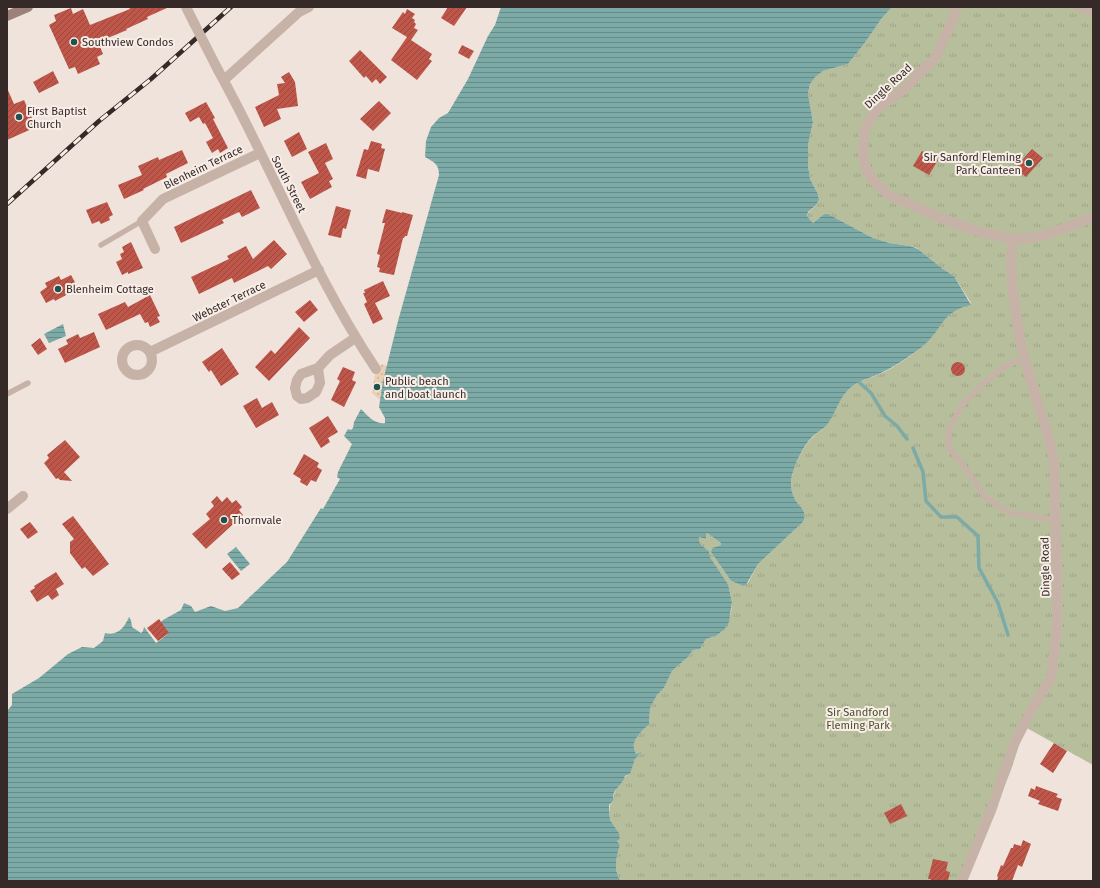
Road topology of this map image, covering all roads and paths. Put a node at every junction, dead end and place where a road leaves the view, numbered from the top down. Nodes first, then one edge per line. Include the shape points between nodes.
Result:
1 (28, 7) edge
2 (186, 7) edge
3 (308, 7) edge
4 (958, 7) edge
5 (1079, 7) edge
6 (1093, 11) edge
7 (7, 16) edge
8 (224, 80) junction
9 (260, 153) junction
10 (1093, 217) edge
11 (142, 222) junction
12 (1013, 239) junction
13 (101, 245) dead end
14 (155, 249) dead end
15 (319, 270) junction
16 (355, 338) junction
17 (150, 352) dead end
18 (1024, 358) junction
19 (318, 368) dead end
20 (376, 369) dead end
21 (28, 383) dead end
22 (7, 394) edge
23 (23, 496) dead end
24 (7, 509) edge
25 (1056, 520) junction
26 (962, 881) edge

1 - 7 main road
2 - 8 street, South Street, bridge
3 - 8 street via 299,12
4 - 12 street, Dingle Road via 936,57 904,89 872,115 864,133 863,153 866,169 888,195 976,231
5 - 6 street
8 - 9 street, South Street
9 - 11 street, Blenheim Terrace via 163,199
9 - 15 street, South Street
10 - 12 street, Dingle Road via 1044,235
11 - 13 lane, Blenheim Terrace
11 - 14 street
12 - 18 street, Dingle Road via 1012,283
15 - 16 street, South Street
15 - 17 street, Webster Terrace
16 - 19 street via 330,355
16 - 20 street, South Street
18 - 25 street, Dingle Road via 1054,462
18 - 25 lane via 1004,367 984,382 961,406 948,432 949,448 985,497 1008,512
21 - 22 lane
23 - 24 street
25 - 26 street, Dingle Road via 1056,628 1050,678 1013,746 992,808

